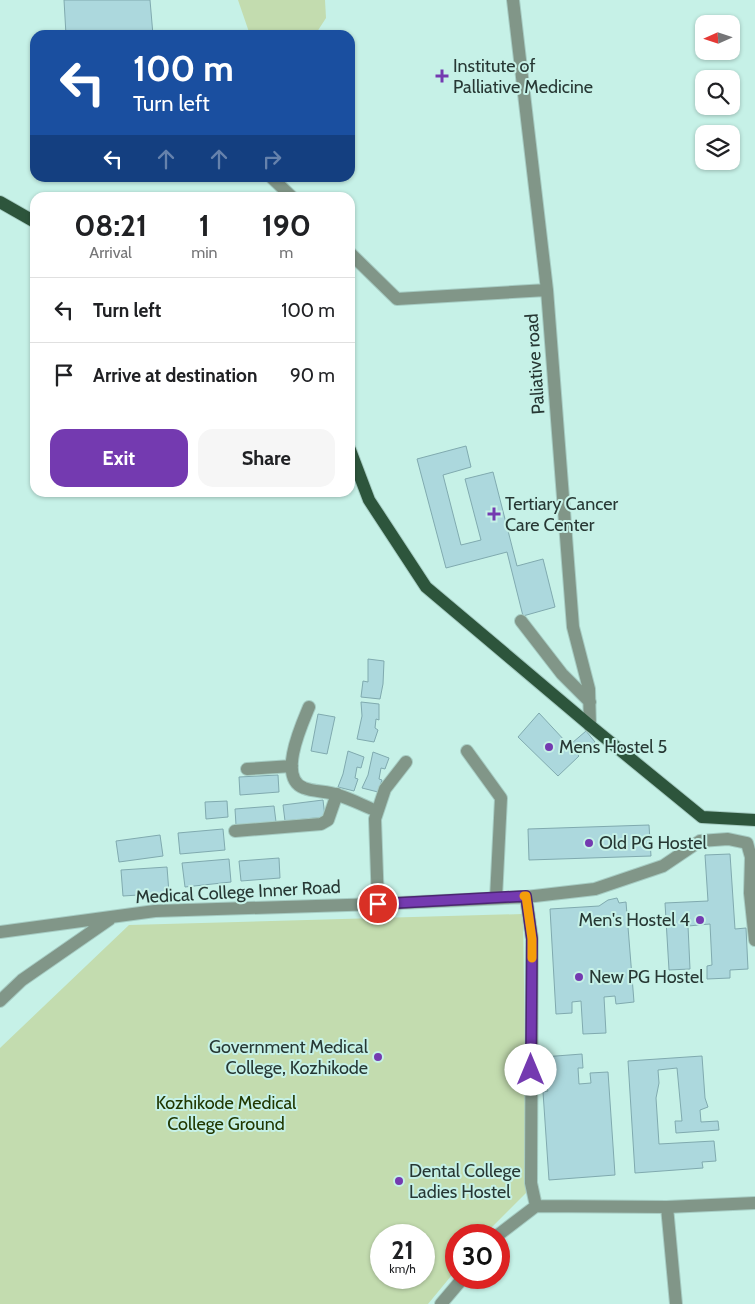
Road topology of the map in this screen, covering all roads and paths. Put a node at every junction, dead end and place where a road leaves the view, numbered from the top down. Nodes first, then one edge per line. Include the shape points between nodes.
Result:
1 (513, 0) edge
2 (276, 182) edge
3 (287, 192) edge
4 (0, 202) edge
5 (30, 219) edge
6 (355, 258) edge
7 (547, 290) junction
8 (355, 463) edge
9 (522, 621) dead end
10 (590, 702) junction
11 (309, 707) dead end
12 (590, 726) junction
13 (467, 751) dead end
14 (406, 762) dead end
15 (292, 766) junction
16 (247, 769) dead end
17 (337, 794) junction
18 (377, 811) junction
19 (755, 820) edge
20 (235, 831) dead end
21 (526, 896) junction
22 (496, 898) junction
23 (378, 904) junction
24 (114, 916) junction
25 (0, 932) edge
26 (755, 940) edge
27 (0, 1001) edge
28 (755, 1203) edge
29 (536, 1206) junction
30 (667, 1207) junction
31 (510, 1226) edge
32 (454, 1289) edge
33 (441, 1304) edge
34 (676, 1304) edge

1 - 7 street, Paliative road
2 - 3 street
4 - 5 main road
6 - 7 street via 397,299
7 - 10 street, Paliative road via 573,627
8 - 12 main road via 369,500 426,587
9 - 10 street via 562,674
10 - 12 street, Paliative road
11 - 15 street via 295,742
12 - 19 main road via 702,817
13 - 22 street via 501,798
14 - 18 street via 385,789
15 - 16 street
15 - 17 street via 296,783 303,788
17 - 18 street
17 - 20 street via 328,820 321,824
18 - 23 street
21 - 22 street, Medical College Inner Road
21 - 26 street, Medical College Inner Road via 595,889 662,866 700,841 728,838 747,843 751,857 750,893
21 - 29 street via 532,939 531,1183
22 - 23 street, Medical College Inner Road
23 - 24 street, Medical College Inner Road via 210,908
24 - 25 street
24 - 27 street, Medical College Inner Road via 22,980
28 - 30 street
29 - 30 street
29 - 31 street
30 - 34 street
32 - 33 street

